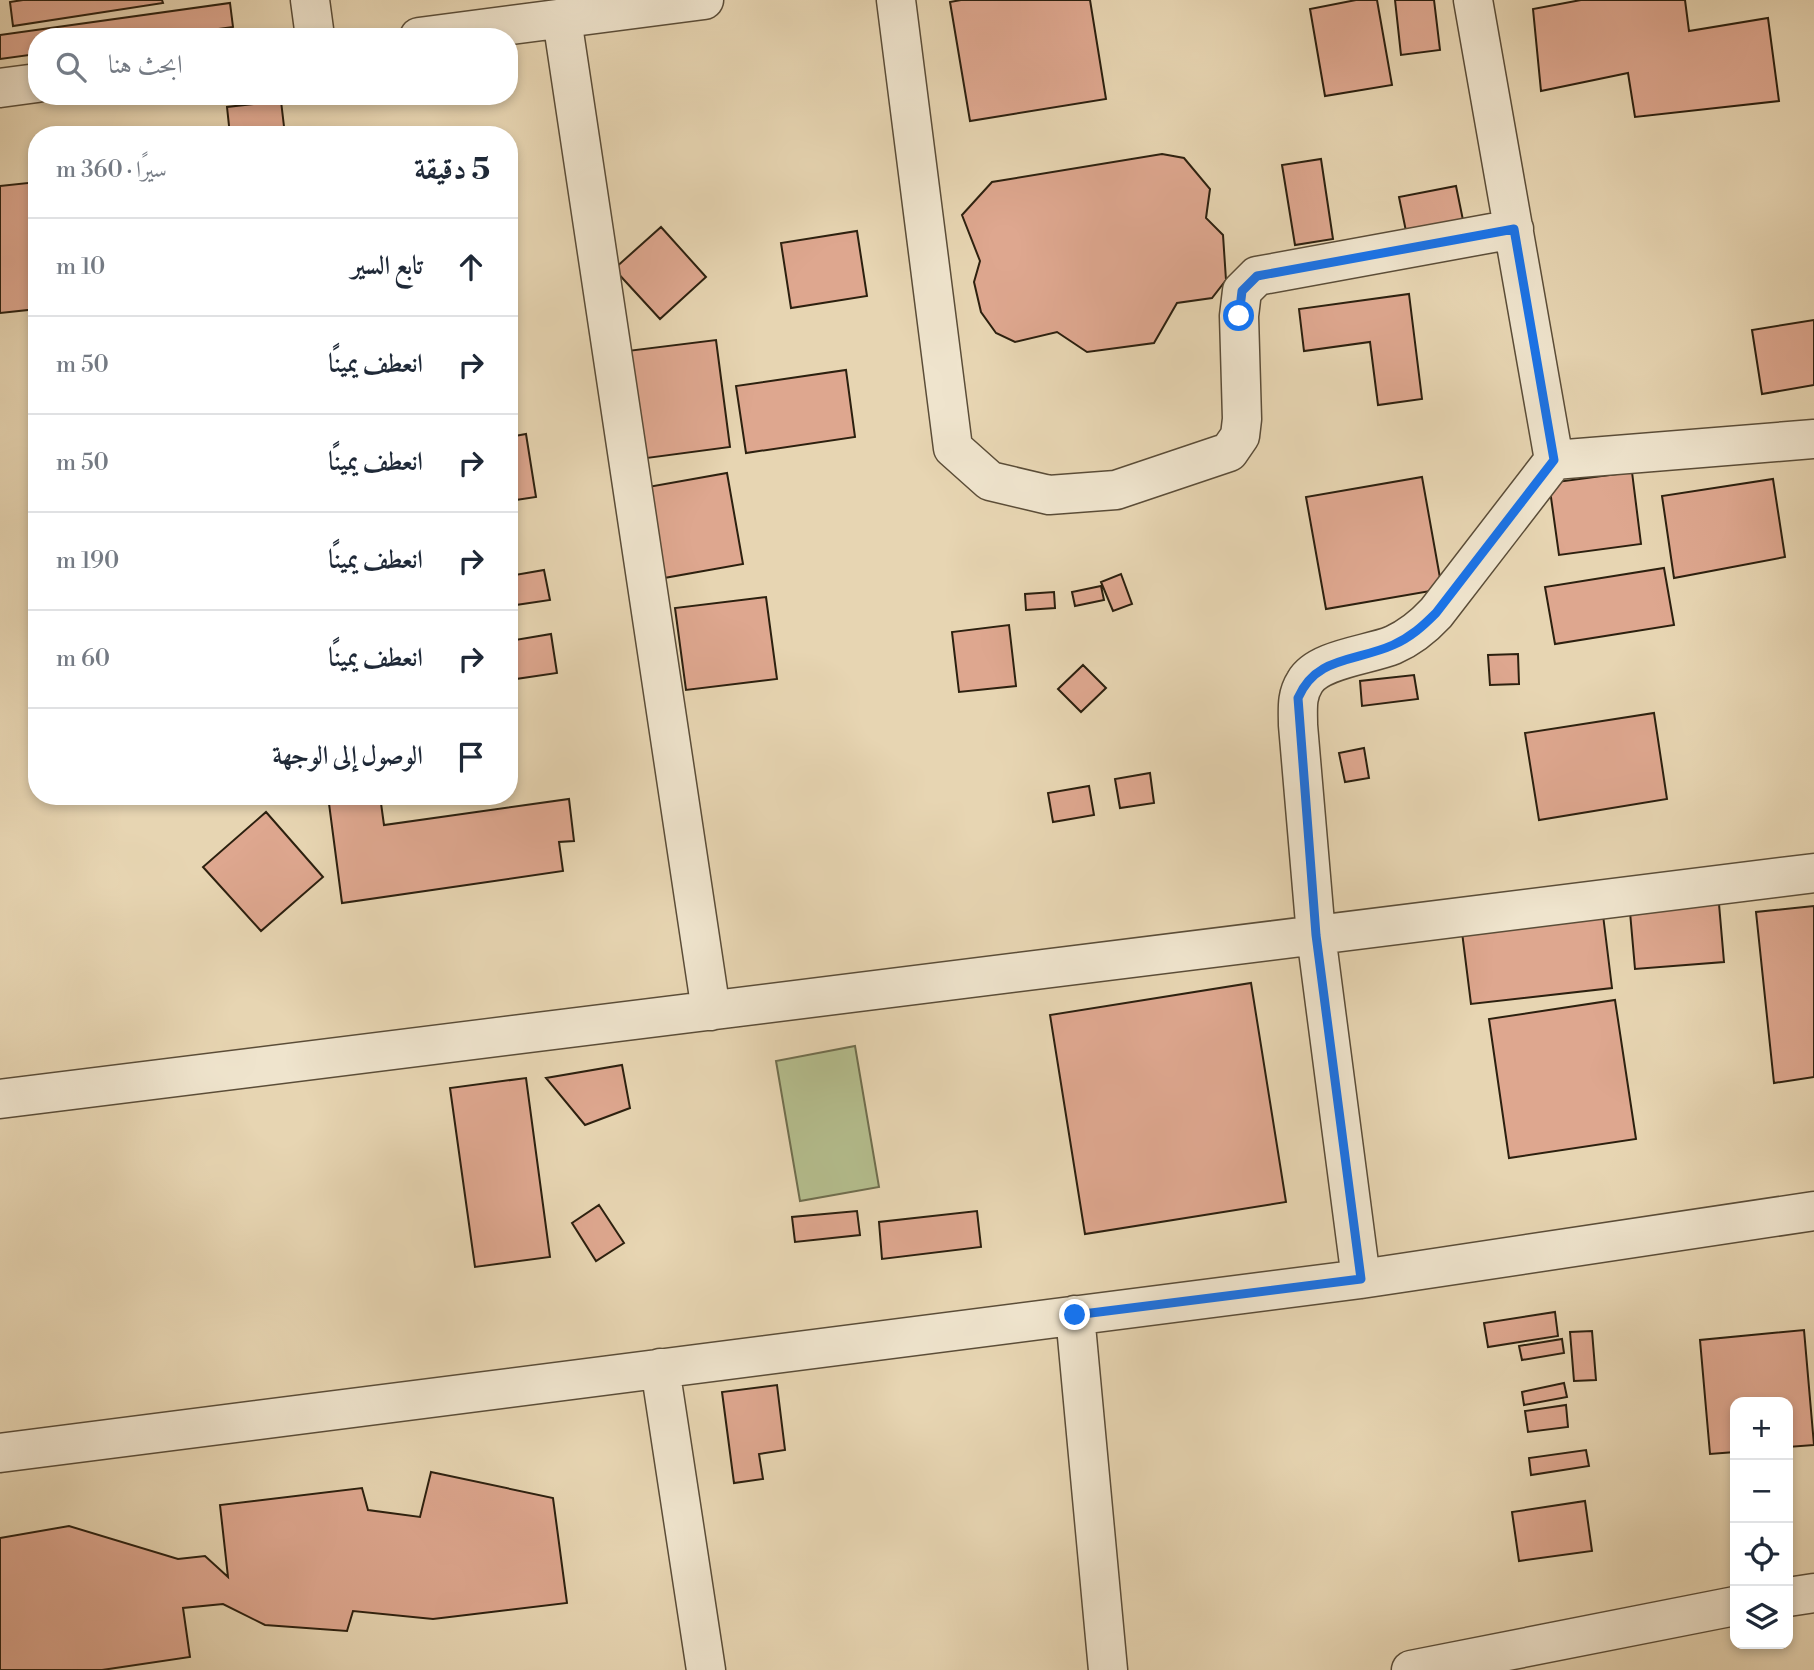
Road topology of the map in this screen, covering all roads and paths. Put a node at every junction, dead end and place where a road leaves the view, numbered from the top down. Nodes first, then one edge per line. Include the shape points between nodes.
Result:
1 (310, 0) edge
2 (704, 0) edge
3 (896, 0) edge
4 (1473, 0) edge
5 (562, 19) junction
6 (314, 28) edge
7 (490, 28) edge
8 (28, 84) edge
9 (0, 88) edge
10 (1514, 229) junction
11 (1814, 439) edge
12 (1554, 460) junction
13 (1814, 873) edge
14 (1316, 935) junction
15 (711, 1010) junction
16 (0, 1099) edge
17 (1814, 1211) edge
18 (1361, 1279) junction
19 (1075, 1315) junction
20 (660, 1368) junction
21 (0, 1453) edge
22 (1814, 1593) edge
23 (1793, 1596) edge
24 (1730, 1607) edge
25 (706, 1670) edge
26 (1108, 1670) edge
27 (1411, 1670) edge

1 - 6 street
2 - 5 street
3 - 10 street via 953,448 990,481 1049,495 1116,490 1228,452 1240,436 1242,419 1242,291 1257,276
4 - 10 street
5 - 7 street
5 - 15 street
8 - 9 street
10 - 12 street
11 - 12 street
12 - 14 street via 1415,634 1320,668 1306,680 1298,698 1298,724
13 - 14 street
14 - 15 street
14 - 18 street
15 - 16 street
17 - 18 street
18 - 19 street
19 - 20 street
19 - 26 street
20 - 21 street
20 - 25 street
22 - 23 street
24 - 27 street

